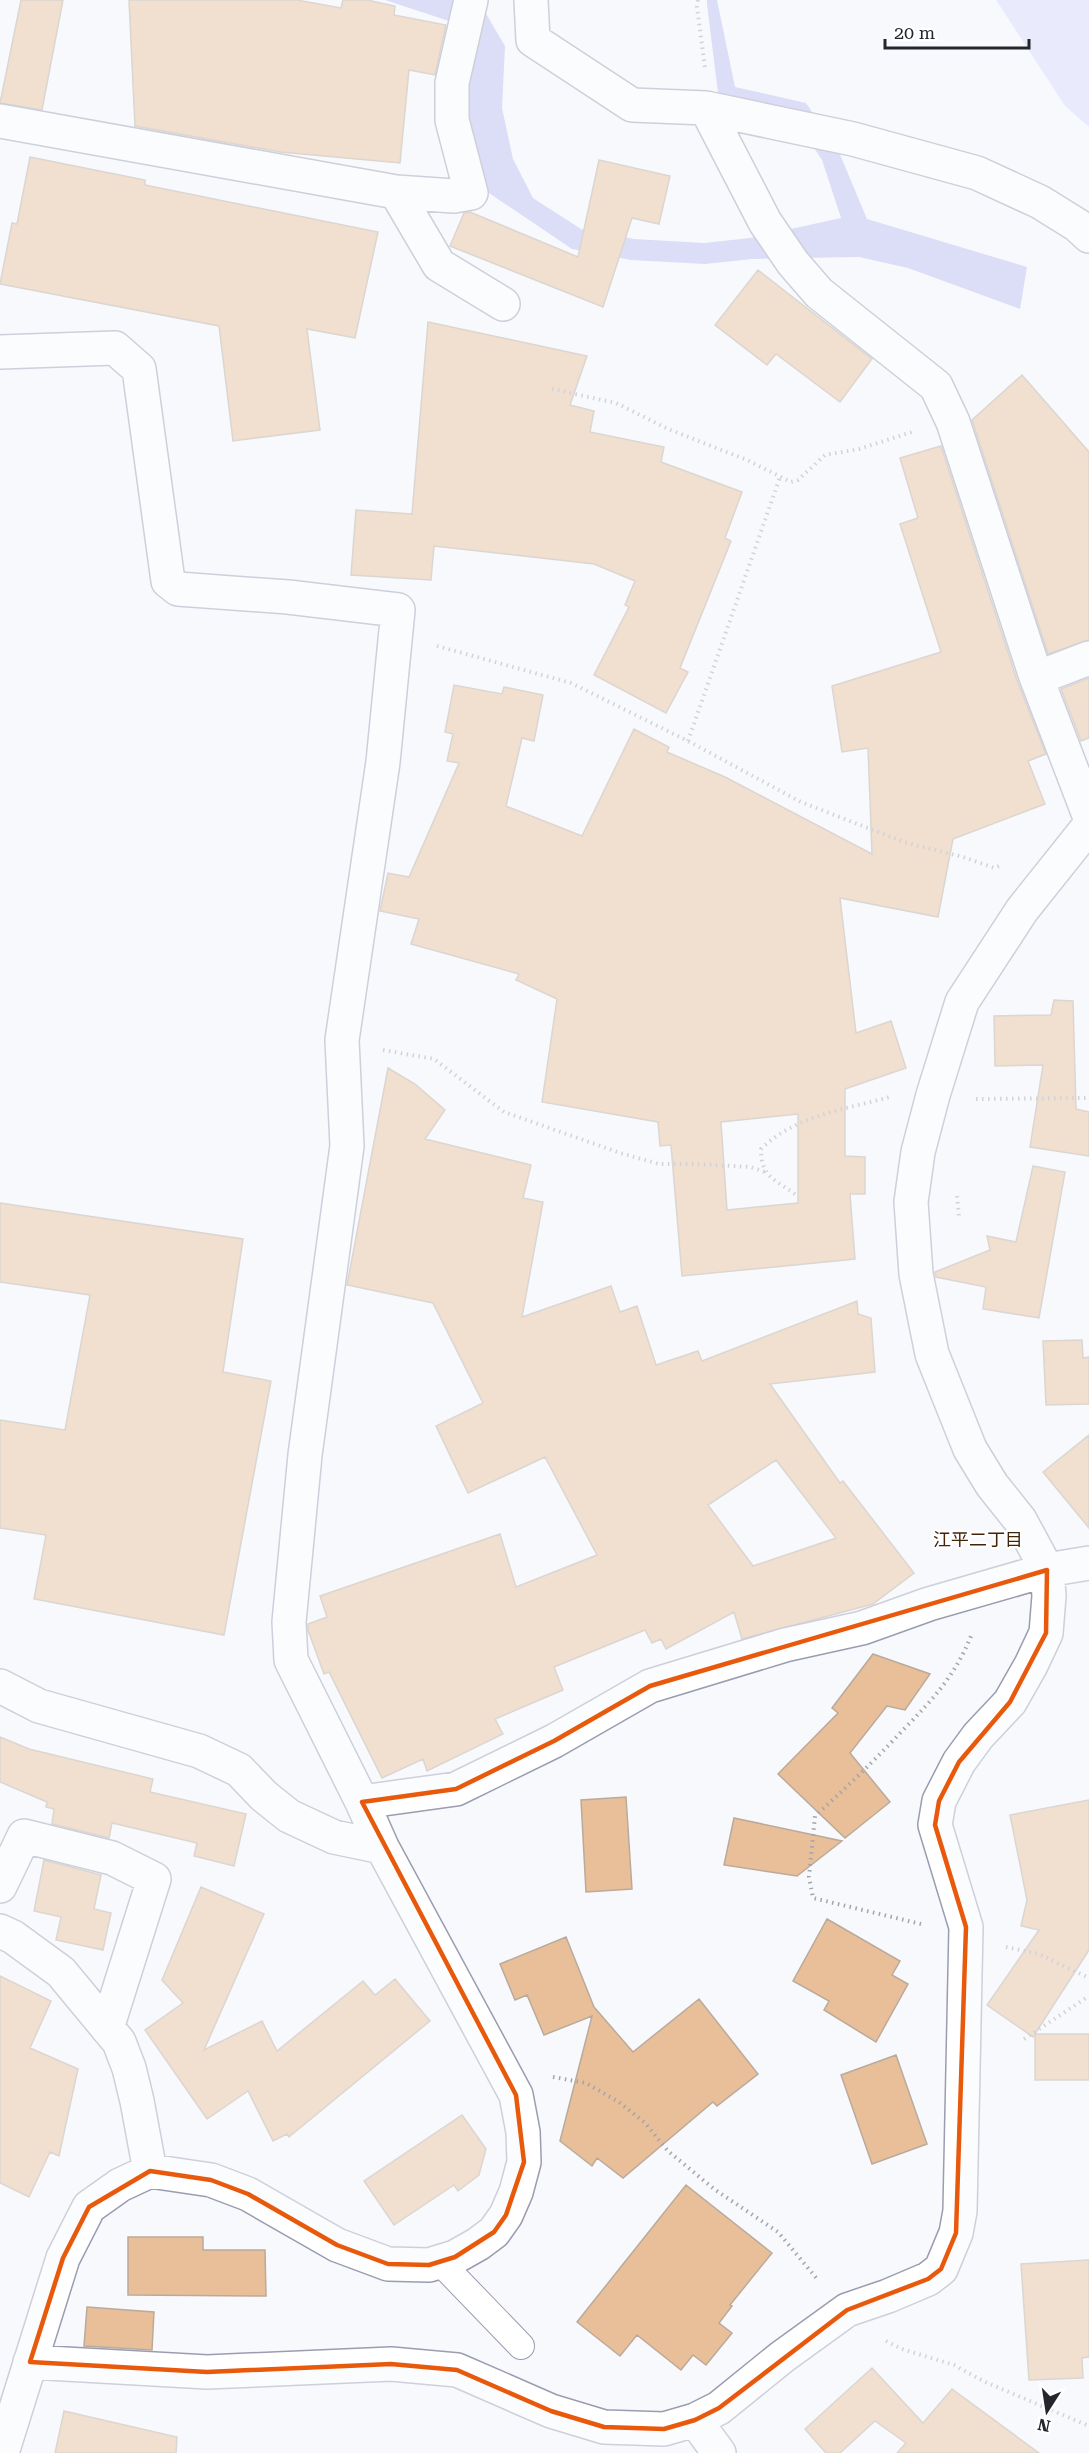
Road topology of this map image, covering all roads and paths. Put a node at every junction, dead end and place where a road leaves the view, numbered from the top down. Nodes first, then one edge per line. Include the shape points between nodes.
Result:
1 (471, 0) edge
2 (531, 0) edge
3 (698, 0) edge
4 (706, 108) junction
5 (0, 121) edge
6 (396, 192) junction
7 (1089, 236) edge
8 (503, 304) dead end
9 (0, 352) edge
10 (552, 389) dead end
11 (953, 422) junction
12 (780, 477) junction
13 (396, 636) junction
14 (1089, 658) edge
15 (1037, 678) junction
16 (688, 741) junction
17 (1089, 815) edge
18 (1089, 826) edge
19 (1005, 863) dead end
20 (380, 1050) dead end
21 (1089, 1098) edge
22 (973, 1099) dead end
23 (929, 1115) junction
24 (765, 1172) junction
25 (795, 1194) dead end
26 (1089, 1563) edge
27 (1047, 1570) junction
28 (0, 1686) edge
29 (362, 1802) junction
30 (382, 1847) junction
31 (0, 1886) edge
32 (0, 1931) edge
33 (1089, 1996) edge
34 (107, 2028) junction
35 (1024, 2038) dead end
36 (502, 2070) junction
37 (150, 2171) junction
38 (440, 2262) junction
39 (847, 2310) junction
40 (521, 2346) dead end
41 (30, 2362) junction
42 (694, 2420) junction
43 (1089, 2426) edge
44 (4, 2431) edge
45 (719, 2453) edge

1 - 6 street via 452,83 452,120 471,193 454,196
2 - 4 street via 533,40 632,105
3 - 4 path
4 - 7 street via 853,139 977,173 1040,202
4 - 11 street via 765,222 793,263 819,293 936,386
5 - 6 street
6 - 8 street via 439,265
9 - 13 street via 115,348 138,369 168,581 178,589 398,610
10 - 12 path via 616,403
11 - 12 path via 825,455 798,480 791,482
11 - 15 street
12 - 16 path
13 - 16 path via 571,683
13 - 29 street via 383,762 342,1041 346,1146 305,1455 289,1622 291,1660
14 - 15 street
15 - 17 street
16 - 19 path via 801,802 894,838 994,868
18 - 23 street via 1022,910 962,1002
20 - 24 path via 434,1059 504,1113 620,1153 659,1164 752,1167
21 - 22 path
23 - 24 path via 901,1113 898,1094 826,1114 774,1136 761,1149
23 - 27 street via 918,1152 911,1202 916,1274 932,1354 970,1449 1020,1520
24 - 25 path
26 - 27 street
27 - 29 street via 862,1628 650,1686 554,1741 456,1789
27 - 39 street via 1046,1632 1010,1702 959,1762 939,1800 935,1825 966,1927 960,2211 956,2234 941,2269 928,2279
28 - 30 street via 39,1706 199,1751 239,1770 289,1816 334,1837
29 - 30 street
30 - 36 street
31 - 34 street via 24,1836 112,1858 153,1879
32 - 34 street via 62,1972
33 - 35 path
34 - 37 street via 119,2043 129,2068
36 - 38 street via 516,2095 523,2132 524,2162 516,2192 494,2232
36 - 39 path via 586,2083 619,2102 645,2122 668,2151 714,2189 778,2232
37 - 38 street via 211,2180 248,2194 337,2245 388,2264
37 - 41 street via 88,2207 63,2258
38 - 40 lane
39 - 42 street via 719,2408
39 - 43 path via 873,2334 902,2349 954,2365
41 - 42 street via 207,2373 391,2364 457,2370 551,2411 604,2427 664,2429
41 - 44 street
42 - 45 street

